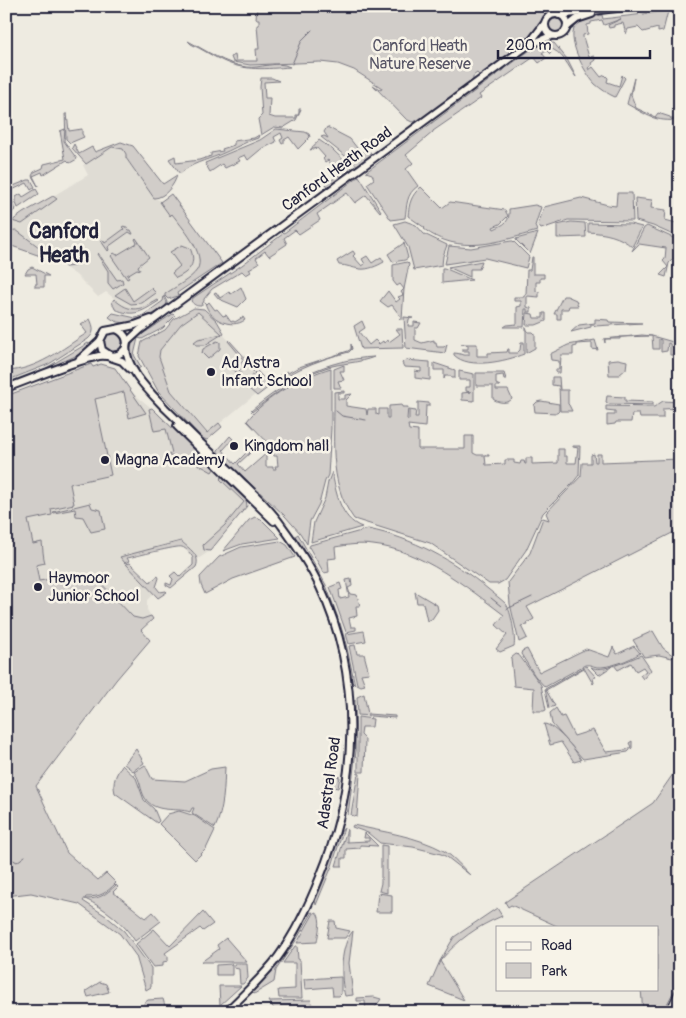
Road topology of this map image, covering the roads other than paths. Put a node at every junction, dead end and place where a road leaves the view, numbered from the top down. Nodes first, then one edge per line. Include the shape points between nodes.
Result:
1 (633, 6) edge
2 (608, 10) junction
3 (559, 15) junction
4 (545, 23) junction
5 (567, 27) junction
6 (551, 36) junction
7 (528, 45) junction
8 (162, 315) junction
9 (116, 329) junction
10 (100, 341) junction
11 (127, 344) junction
12 (112, 356) junction
13 (76, 363) junction
14 (127, 364) junction
15 (6, 388) edge
16 (205, 449) junction
17 (290, 538) junction
18 (680, 994) edge
19 (226, 1012) edge
20 (671, 1012) edge

1 - 2 street
2 - 3 street
2 - 5 street via 581,17
3 - 4 street via 552,15
3 - 5 street
4 - 6 street
4 - 7 street, Canford Heath Road
5 - 6 street via 562,35
6 - 7 street, Canford Heath Road
7 - 8 street, Canford Heath Road
8 - 9 street, Canford Heath Road
8 - 11 street, Canford Heath Road
9 - 10 street via 105,331
9 - 11 street via 124,335
10 - 12 street via 102,350
10 - 13 street
11 - 12 street via 123,352
11 - 16 street, Adastral Road via 129,361 149,391
12 - 13 street
12 - 14 street
12 - 14 street
13 - 15 street
14 - 16 street via 146,393
16 - 17 street, Adastral Road
16 - 17 street, Adastral Road via 269,508
17 - 19 street, Adastral Road via 320,586 340,644 349,692 350,763 334,841 309,905 278,956
18 - 20 highway

